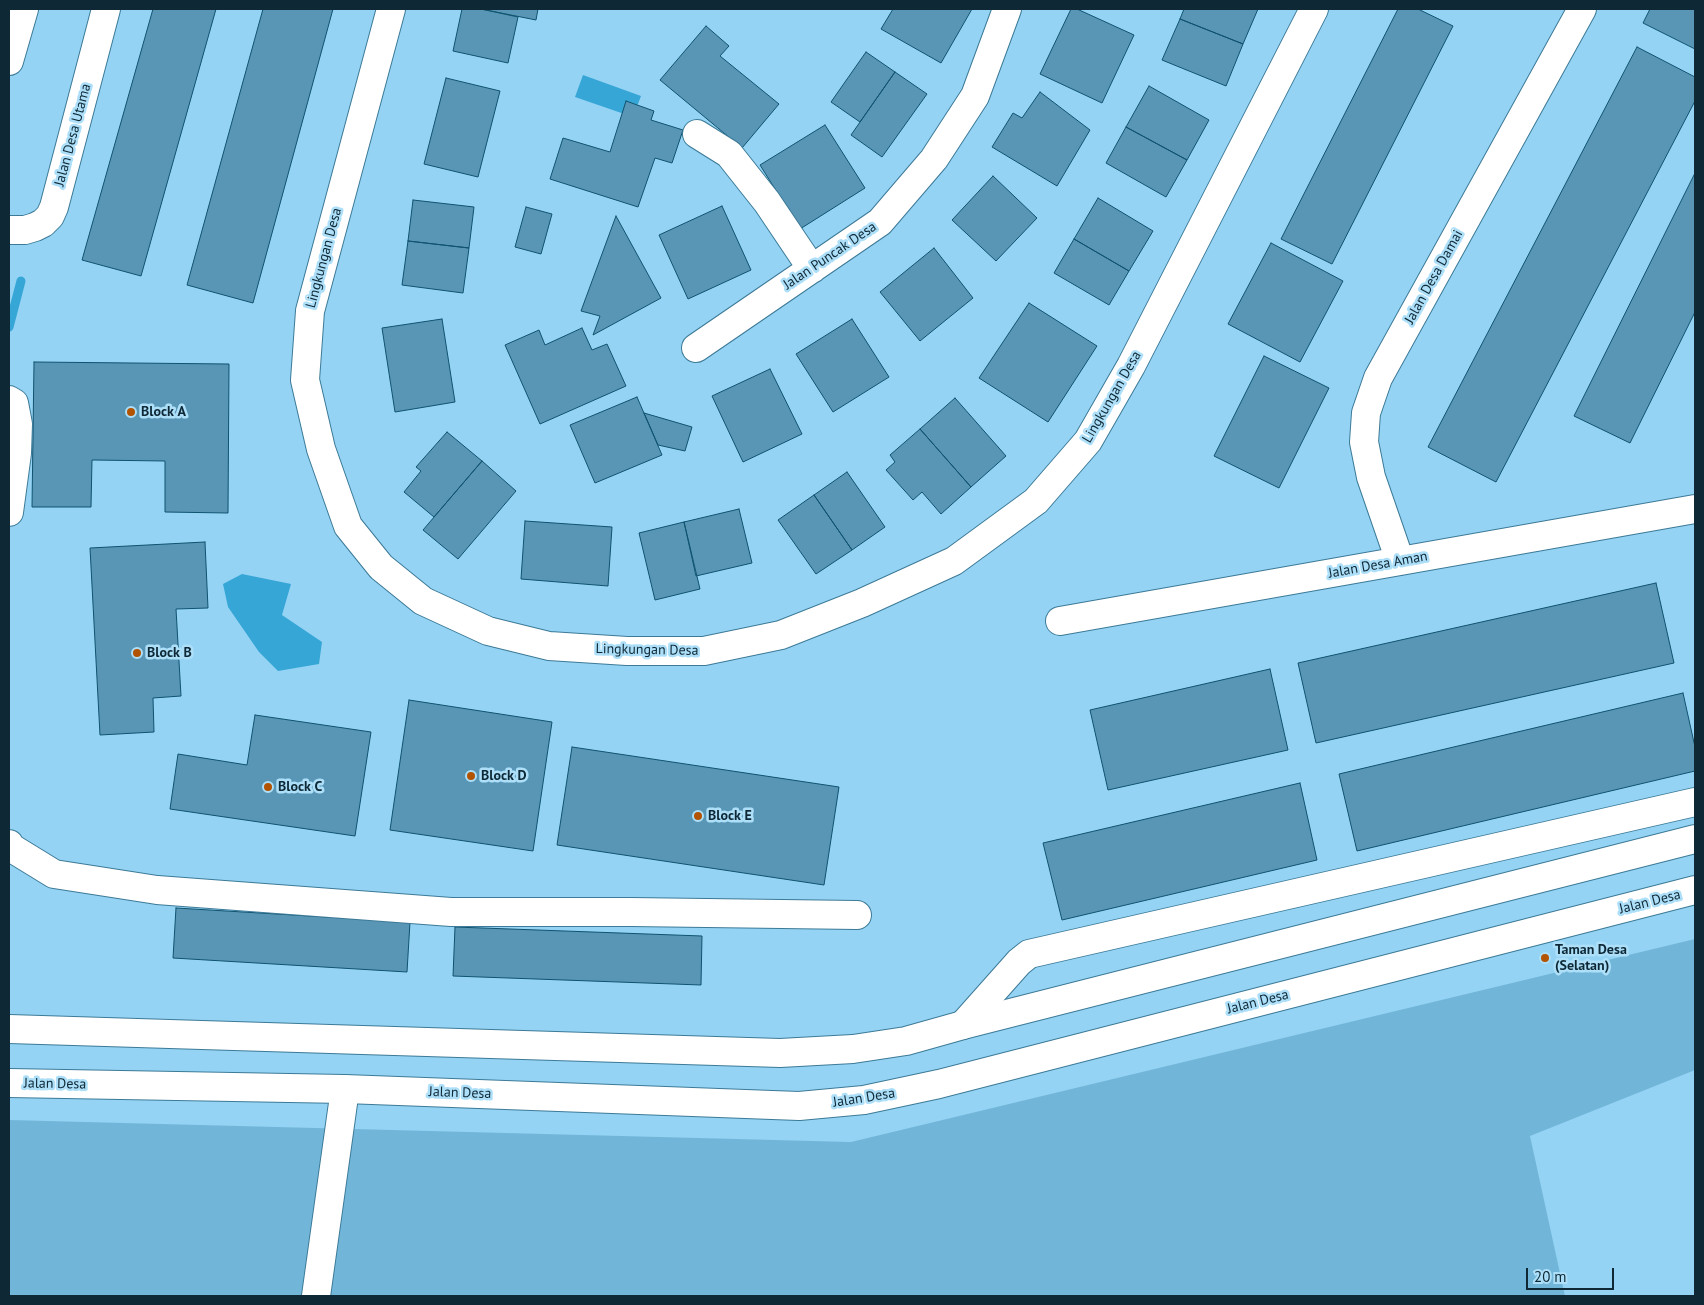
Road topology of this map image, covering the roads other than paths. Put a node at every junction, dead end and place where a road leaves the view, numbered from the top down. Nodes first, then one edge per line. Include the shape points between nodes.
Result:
1 (24, 9) edge
2 (106, 9) edge
3 (390, 9) edge
4 (1007, 9) edge
5 (1314, 9) edge
6 (1582, 9) edge
7 (9, 61) edge
8 (697, 134) dead end
9 (9, 230) edge
10 (812, 269) junction
11 (696, 348) dead end
12 (9, 400) edge
13 (1695, 509) edge
14 (9, 512) edge
15 (1400, 561) junction
16 (1060, 621) dead end
17 (1695, 802) edge
18 (1695, 839) edge
19 (9, 844) edge
20 (1695, 890) edge
21 (857, 915) dead end
22 (963, 1025) junction
23 (9, 1029) edge
24 (9, 1083) edge
25 (345, 1089) junction
26 (316, 1296) edge

1 - 7 street
2 - 9 street, Jalan Desa Utama via 54,207 43,223 25,230
3 - 5 street, Lingkungan Desa via 310,311 305,380 321,449 348,526 381,568 423,601 488,631 549,646 627,651 704,651 781,635 954,561 1036,500 1088,441 1126,374
4 - 10 street, Jalan Puncak Desa via 975,96 934,159 880,222
6 - 15 street, Jalan Desa Damai via 1378,378 1366,413 1364,442 1371,477
8 - 10 street via 729,154 767,202
10 - 11 street, Jalan Puncak Desa
12 - 14 street via 14,404 18,424
13 - 15 street, Jalan Desa Aman
15 - 16 street, Jalan Desa Aman
17 - 22 street via 1029,954
18 - 22 street
19 - 21 street via 54,874 158,890 452,912
20 - 25 street, Jalan Desa via 939,1084 864,1100 799,1106
22 - 23 street via 906,1041 853,1049 780,1052
24 - 25 street, Jalan Desa
25 - 26 street

